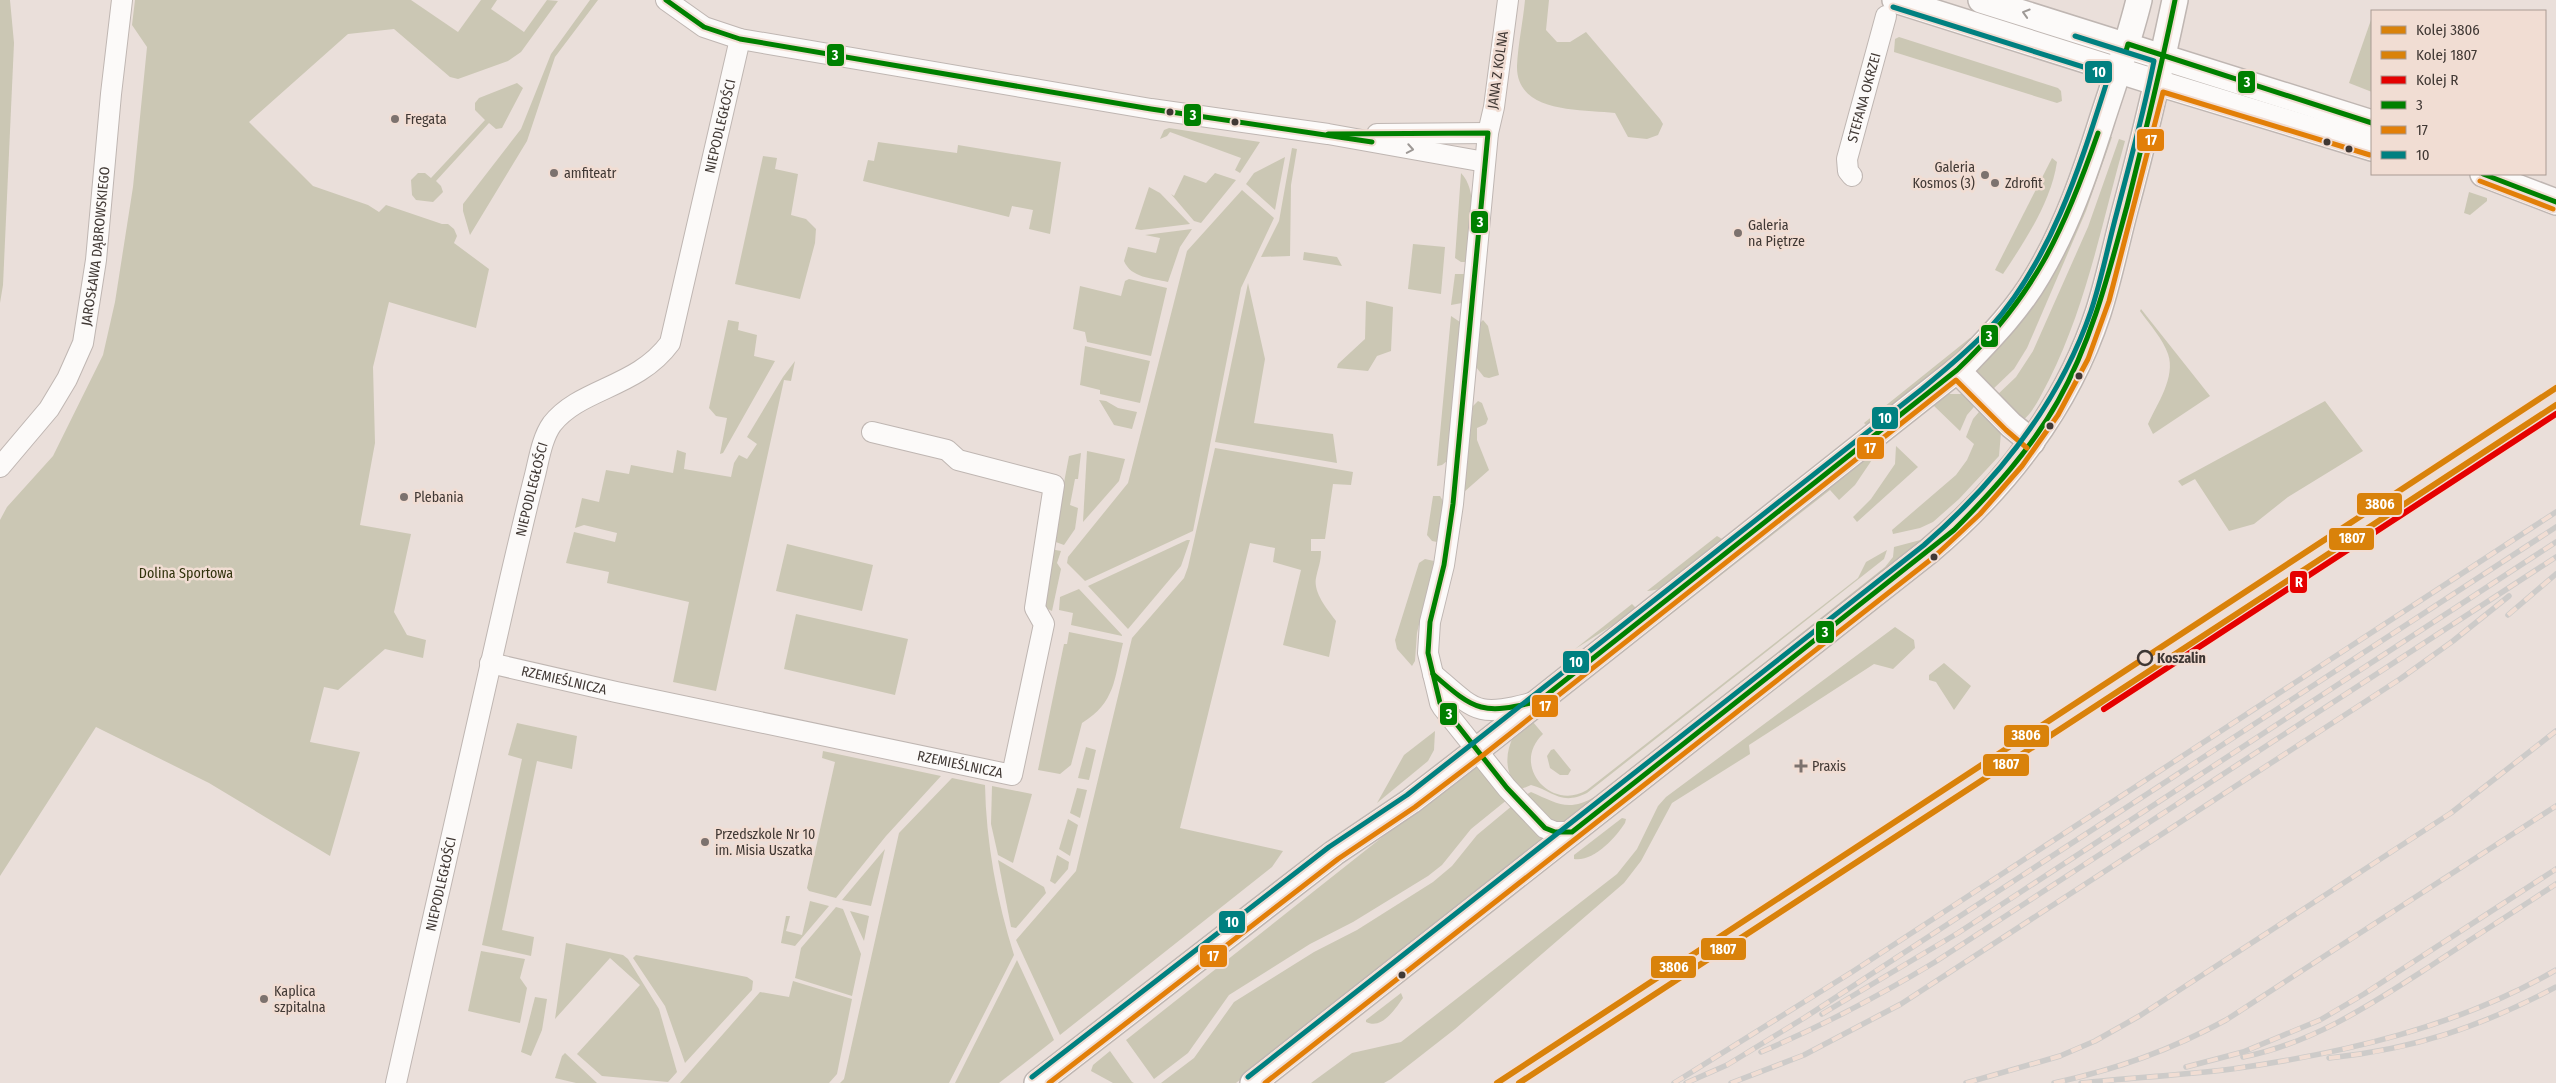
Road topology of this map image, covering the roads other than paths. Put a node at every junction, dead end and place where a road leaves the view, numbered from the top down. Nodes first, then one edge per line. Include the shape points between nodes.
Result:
1 (122, 0) edge
2 (666, 0) edge
3 (1508, 0) edge
4 (1982, 0) edge
5 (2139, 0) edge
6 (2175, 0) edge
7 (1891, 8) edge
8 (740, 39) junction
9 (2128, 44) junction
10 (2163, 56) junction
11 (2119, 70) junction
12 (2158, 83) junction
13 (2371, 123) edge
14 (1488, 133) junction
15 (1328, 134) junction
16 (2371, 148) edge
17 (1485, 162) junction
18 (2486, 175) edge
19 (1852, 176) dead end
20 (2556, 202) edge
21 (1957, 370) junction
22 (872, 432) dead end
23 (2032, 442) junction
24 (0, 467) edge
25 (490, 663) junction
26 (1433, 674) junction
27 (1539, 701) junction
28 (1477, 750) junction
29 (1572, 832) junction
30 (396, 1083) edge
31 (1037, 1083) edge
32 (1057, 1083) edge
33 (1070, 1083) edge
34 (1253, 1083) edge

1 - 24 street, JAROSŁAWA DĄBROWSKIEGO via 96,260 83,343 68,379 48,409
2 - 8 street via 704,27
3 - 14 street, JANA Z KOLNA
9 -> 4 street
5 - 9 street
6 - 10 street
7 - 11 street
7 - 19 street, STEFANA OKRZEI via 1847,160
8 - 15 street via 1151,109
8 - 25 street, NIEPODLEGŁOŚCI via 670,343 646,368 561,415 547,433
9 - 10 street
9 - 11 street
10 - 12 street
10 - 13 street
11 - 12 street
11 - 21 street via 2078,194 2060,236 2018,305
12 - 16 street
12 - 23 street via 2098,313 2058,401
14 - 15 street
14 - 17 street, JANA Z KOLNA
15 -> 17 street
17 - 26 street, JANA Z KOLNA via 1449,534 1428,634
18 - 20 street
21 - 23 street
21 - 27 street
22 - 25 street, RZEMIEŚLNICZA via 947,450 958,460 1054,485 1035,608 1044,624 1012,775
23 - 29 street via 1990,494 1954,530
25 - 30 street, NIEPODLEGŁOŚCI
26 - 27 street via 1477,709 1495,711
26 - 28 street, JANA Z KOLNA via 1440,703
27 - 28 street
28 - 29 street, JANA Z KOLNA via 1545,828
28 - 31 street via 1411,801 1334,852
29 - 34 street
32 - 33 street

